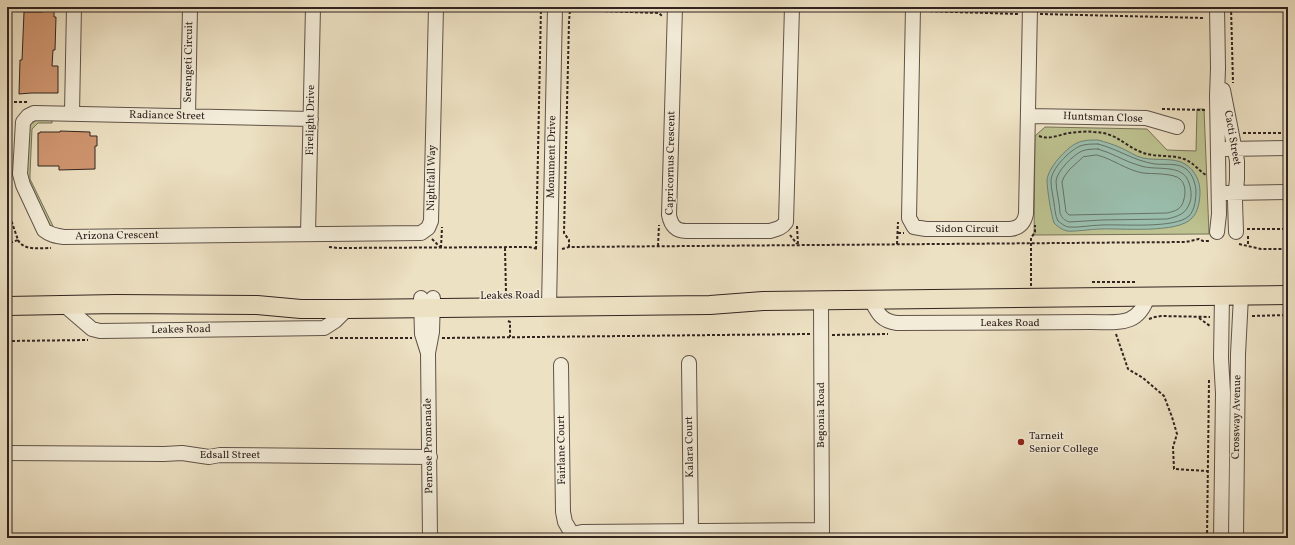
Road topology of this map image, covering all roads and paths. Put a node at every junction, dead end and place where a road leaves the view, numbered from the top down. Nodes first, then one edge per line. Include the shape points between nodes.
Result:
1 (74, 7) edge
2 (190, 7) edge
3 (313, 7) edge
4 (649, 7) edge
5 (675, 7) edge
6 (1217, 7) edge
7 (1231, 7) edge
8 (541, 8) edge
9 (555, 8) edge
10 (797, 8) edge
11 (913, 9) edge
12 (441, 10) edge
13 (570, 10) junction
14 (1030, 10) edge
15 (649, 12) junction
16 (663, 18) dead end
17 (1205, 18) dead end
18 (1218, 68) junction
19 (1233, 90) dead end
20 (72, 113) junction
21 (188, 116) junction
22 (1028, 116) junction
23 (25, 118) joint
24 (311, 119) junction
25 (1177, 127) dead end
26 (1232, 133) junction
27 (1288, 133) edge
28 (1038, 136) dead end
29 (1288, 148) edge
30 (1218, 149) junction
31 (1235, 149) junction
32 (1206, 175) dead end
33 (1236, 192) junction
34 (1288, 192) edge
35 (1219, 193) junction
36 (7, 202) edge
37 (659, 219) dead end
38 (442, 225) dead end
39 (1288, 229) edge
40 (308, 234) junction
41 (1236, 235) junction
42 (1216, 236) joint
43 (18, 240) junction
44 (7, 244) edge
45 (324, 246) dead end
46 (658, 246) junction
47 (569, 247) junction
48 (58, 248) dead end
49 (441, 248) junction
50 (536, 249) junction
51 (1288, 249) edge
52 (550, 252) junction
53 (1288, 295) edge
54 (1148, 296) junction
55 (1222, 296) junction
56 (1241, 296) junction
57 (821, 300) junction
58 (871, 300) junction
59 (549, 301) junction
60 (427, 303) junction
61 (64, 305) junction
62 (257, 305) junction
63 (7, 306) edge
64 (347, 309) junction
65 (1288, 315) edge
66 (1240, 316) junction
67 (1198, 317) junction
68 (1216, 317) junction
69 (1148, 320) dead end
70 (1210, 326) junction
71 (1115, 331) dead end
72 (1210, 332) dead end
73 (821, 334) junction
74 (889, 334) dead end
75 (324, 338) dead end
76 (427, 338) junction
77 (92, 340) dead end
78 (7, 341) edge
79 (689, 363) dead end
80 (561, 365) dead end
81 (1209, 377) dead end
82 (7, 453) edge
83 (430, 457) junction
84 (1208, 471) junction
85 (690, 531) junction
86 (822, 534) edge
87 (570, 536) edge
88 (430, 538) edge
89 (1207, 538) edge
90 (1221, 538) edge
91 (1236, 538) edge

1 - 20 street
2 - 21 street, Serengeti Circuit
3 - 24 street, Firelight Drive
4 - 15 path
5 - 10 street, Capricornus Crescent via 669,214 675,228 683,231 770,231 777,230 786,222
6 - 18 street, Cacti Street
7 - 19 path
8 - 9 path
8 - 12 path
8 - 50 path
9 - 13 path
9 - 52 street, Monument Drive
10 - 11 path
11 - 14 path
11 - 22 street, Sidon Circuit via 909,218 914,227 1010,229 1021,225 1026,214
12 - 40 street, Nightfall Way via 430,225 425,231 417,234
13 - 15 path
13 - 47 path via 564,233 569,240
14 - 17 path
14 - 22 street, Sidon Circuit
15 - 16 path via 658,12
18 - 26 street, Cacti Street
18 - 30 street, Cacti Street
20 - 21 street, Radiance Street
20 - 23 street, Radiance Street via 37,113
21 - 24 street, Radiance Street
22 - 25 street, Huntsman Close via 1146,118
23 - 40 street, Arizona Crescent via 22,126 20,174 41,224 50,234
24 - 40 street, Firelight Drive
26 - 27 path
26 - 31 street, Cacti Street
28 - 32 path via 1047,138 1079,132 1113,135 1142,153 1182,158
29 - 31 street
30 - 31 street
30 - 35 street, Cacti Street
31 - 33 street, Cacti Street
33 - 34 street
33 - 35 street
33 - 41 street, Cacti Street
35 - 42 street, Cacti Street
36 - 43 path
37 - 46 path
38 - 49 path
39 - 41 path
41 - 51 path via 1261,249
42 - 46 path via 1203,241 1199,239 1186,242
43 - 44 path
43 - 48 path via 25,248
45 - 49 path
46 - 47 path
47 - 52 path
49 - 50 path
50 - 52 path
52 - 59 street, Monument Drive
53 - 56 main road, Leakes Road
54 - 55 main road, Leakes Road
54 - 58 main road, Leakes Road
54 - 58 street, Leakes Road via 1141,313 1135,318 1116,322 897,323 883,319
55 - 56 main road, Leakes Road
55 - 68 street, Crossway Avenue
56 - 66 street, Crossway Avenue
57 - 58 main road, Leakes Road
57 - 59 main road, Leakes Road via 710,305
57 - 73 street, Begonia Road
59 - 60 main road, Leakes Road
60 - 62 main road, Leakes Road via 322,299
60 - 64 main road, Leakes Road
60 - 76 street, Penrose Promenade
61 - 62 main road, Leakes Road
61 - 63 main road, Leakes Road
61 - 64 street, Leakes Road via 92,329 100,331 324,328 335,322
62 - 64 main road, Leakes Road via 301,309
65 - 66 path
66 - 91 street, Crossway Avenue
67 - 68 path
67 - 69 path via 1161,316
67 - 70 path
68 - 70 path
68 - 90 street, Crossway Avenue via 1223,393
70 - 72 path
71 - 84 path via 1128,369 1164,396 1177,434 1173,447 1174,469
73 - 74 path
73 - 76 path
73 - 86 street, Begonia Road
75 - 76 path
76 - 83 street, Penrose Promenade
77 - 78 path
79 - 85 street, Kalara Court
80 - 87 street, Fairlane Court via 563,512
81 - 84 path
82 - 83 street, Edsall Street via 176,452 209,457
83 - 88 street, Penrose Promenade
84 - 89 path
85 - 86 street
85 - 87 street via 582,532

